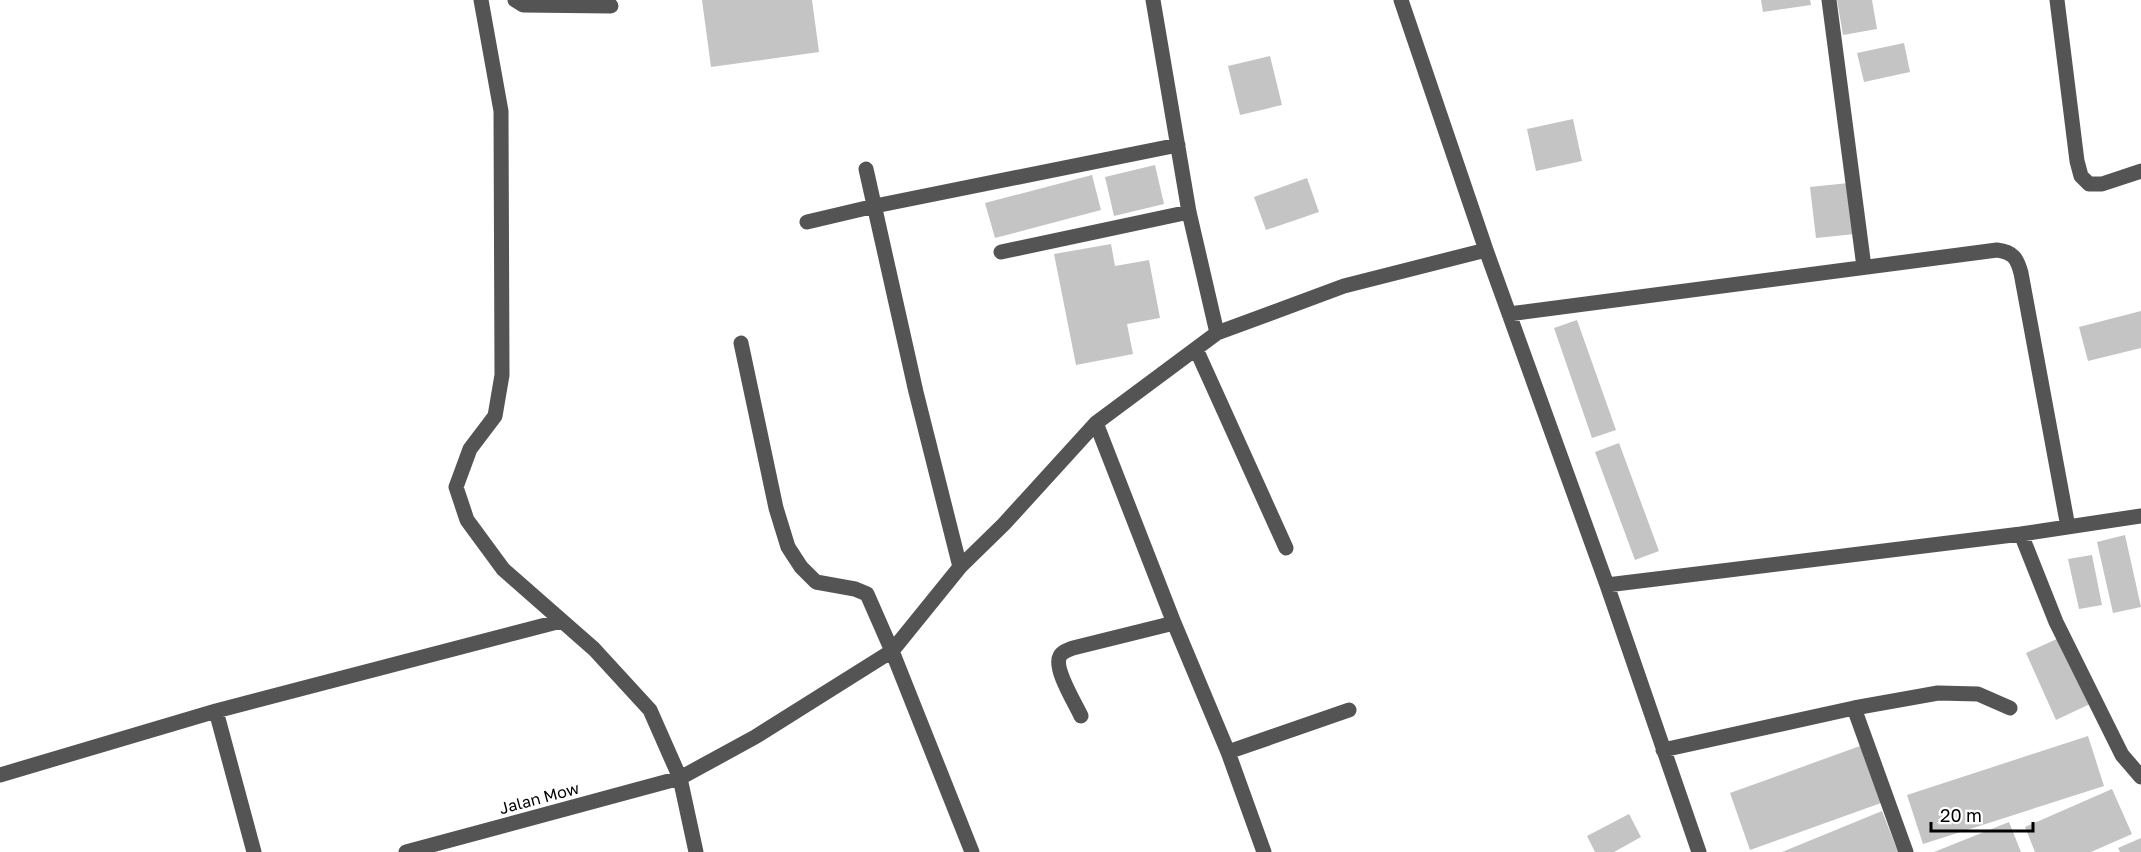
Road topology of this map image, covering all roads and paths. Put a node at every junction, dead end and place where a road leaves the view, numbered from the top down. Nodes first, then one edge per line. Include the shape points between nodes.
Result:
1 (481, 0) edge
2 (516, 0) edge
3 (1153, 0) edge
4 (1401, 0) edge
5 (1829, 0) edge
6 (2057, 0) edge
7 (611, 6) dead end
8 (1178, 145) junction
9 (866, 169) dead end
10 (2141, 171) edge
11 (874, 206) junction
12 (1189, 212) junction
13 (807, 222) dead end
14 (1486, 250) junction
15 (1001, 252) dead end
16 (1864, 267) junction
17 (1509, 314) junction
18 (1217, 333) junction
19 (741, 343) dead end
20 (1196, 349) junction
21 (1096, 423) junction
22 (2141, 516) edge
23 (2068, 527) junction
24 (2021, 534) junction
25 (1286, 548) dead end
26 (960, 567) junction
27 (1607, 585) junction
28 (561, 621) junction
29 (1174, 623) junction
30 (892, 651) junction
31 (1854, 708) junction
32 (2010, 708) dead end
33 (1349, 710) dead end
34 (216, 711) junction
35 (1081, 716) dead end
36 (1663, 750) junction
37 (1228, 752) junction
38 (0, 775) edge
39 (2141, 777) edge
40 (680, 778) junction
41 (254, 852) edge
42 (406, 852) edge
43 (696, 852) edge
44 (972, 852) edge
45 (1264, 852) edge
46 (1699, 852) edge
47 (1906, 852) edge

1 - 28 street via 501,111 502,375 495,416 470,449 456,487 466,520 502,569
2 - 7 street via 523,5
3 - 8 street
4 - 14 street
5 - 16 street
6 - 10 street via 2081,176 2089,184 2102,184
8 - 11 street
8 - 12 street
9 - 11 street
11 - 13 street
11 - 26 street
12 - 15 street
12 - 18 street
14 - 17 street
14 - 18 street, Jalan Mow via 1344,286
16 - 17 street
16 - 23 street via 1997,250 2010,252 2017,259
17 - 27 street
18 - 20 street, Jalan Mow
19 - 30 street via 788,547 816,582 867,594
20 - 21 street, Jalan Mow
20 - 25 street
21 - 26 street, Jalan Mow
21 - 29 street
22 - 23 street
23 - 24 street
24 - 27 street
24 - 39 street via 2061,632 2122,755
26 - 30 street, Jalan Mow
27 - 36 street
28 - 34 street
28 - 40 street via 650,710
29 - 35 street via 1072,648 1059,656 1058,668
29 - 37 street
30 - 40 street, Jalan Mow via 755,737
30 - 44 street
31 - 32 street via 1938,693 1978,694
31 - 36 street
31 - 47 street
33 - 37 street
34 - 38 street
34 - 41 street
36 - 46 street
37 - 45 street
40 - 42 street, Jalan Mow
40 - 43 street

